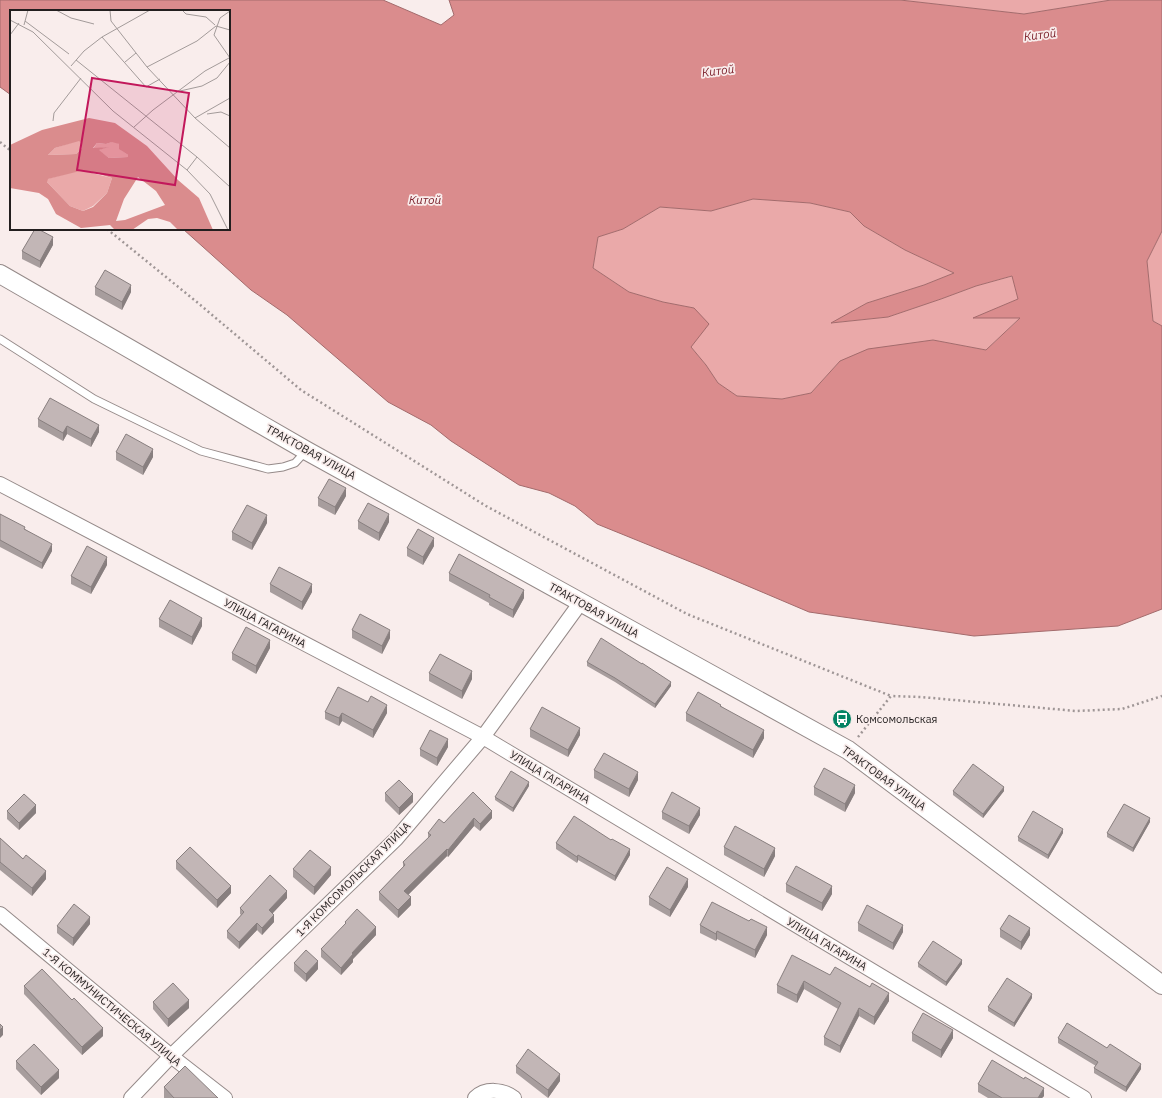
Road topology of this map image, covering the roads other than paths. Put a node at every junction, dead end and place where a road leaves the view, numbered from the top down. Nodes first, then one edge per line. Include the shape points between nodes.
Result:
1 (0, 274) edge
2 (0, 339) edge
3 (307, 451) junction
4 (0, 484) edge
5 (581, 602) junction
6 (483, 737) junction
7 (0, 914) edge
8 (1162, 985) edge
9 (171, 1056) junction
10 (131, 1098) edge
11 (224, 1098) edge
12 (474, 1098) edge
13 (514, 1098) edge
14 (1084, 1098) edge

1 - 3 street, ТРАКТОВАЯ УЛИЦА
2 - 3 lane via 94,399 201,451 268,469 283,468 295,463
3 - 5 street, ТРАКТОВАЯ УЛИЦА
4 - 6 street, УЛИЦА ГАГАРИНА
5 - 6 street, 1-Я КОМСОМОЛЬСКАЯ УЛИЦА
5 - 8 street, ТРАКТОВАЯ УЛИЦА via 848,750
6 - 9 street, 1-Я КОМСОМОЛЬСКАЯ УЛИЦА via 396,840
6 - 14 street, УЛИЦА ГАГАРИНА
7 - 9 street, 1-Я КОММУНИСТИЧЕСКАЯ УЛИЦА
9 - 10 street, 1-Я КОМСОМОЛЬСКАЯ УЛИЦА
9 - 11 street, 1-Я КОММУНИСТИЧЕСКАЯ УЛИЦА
12 - 13 street via 493,1090

